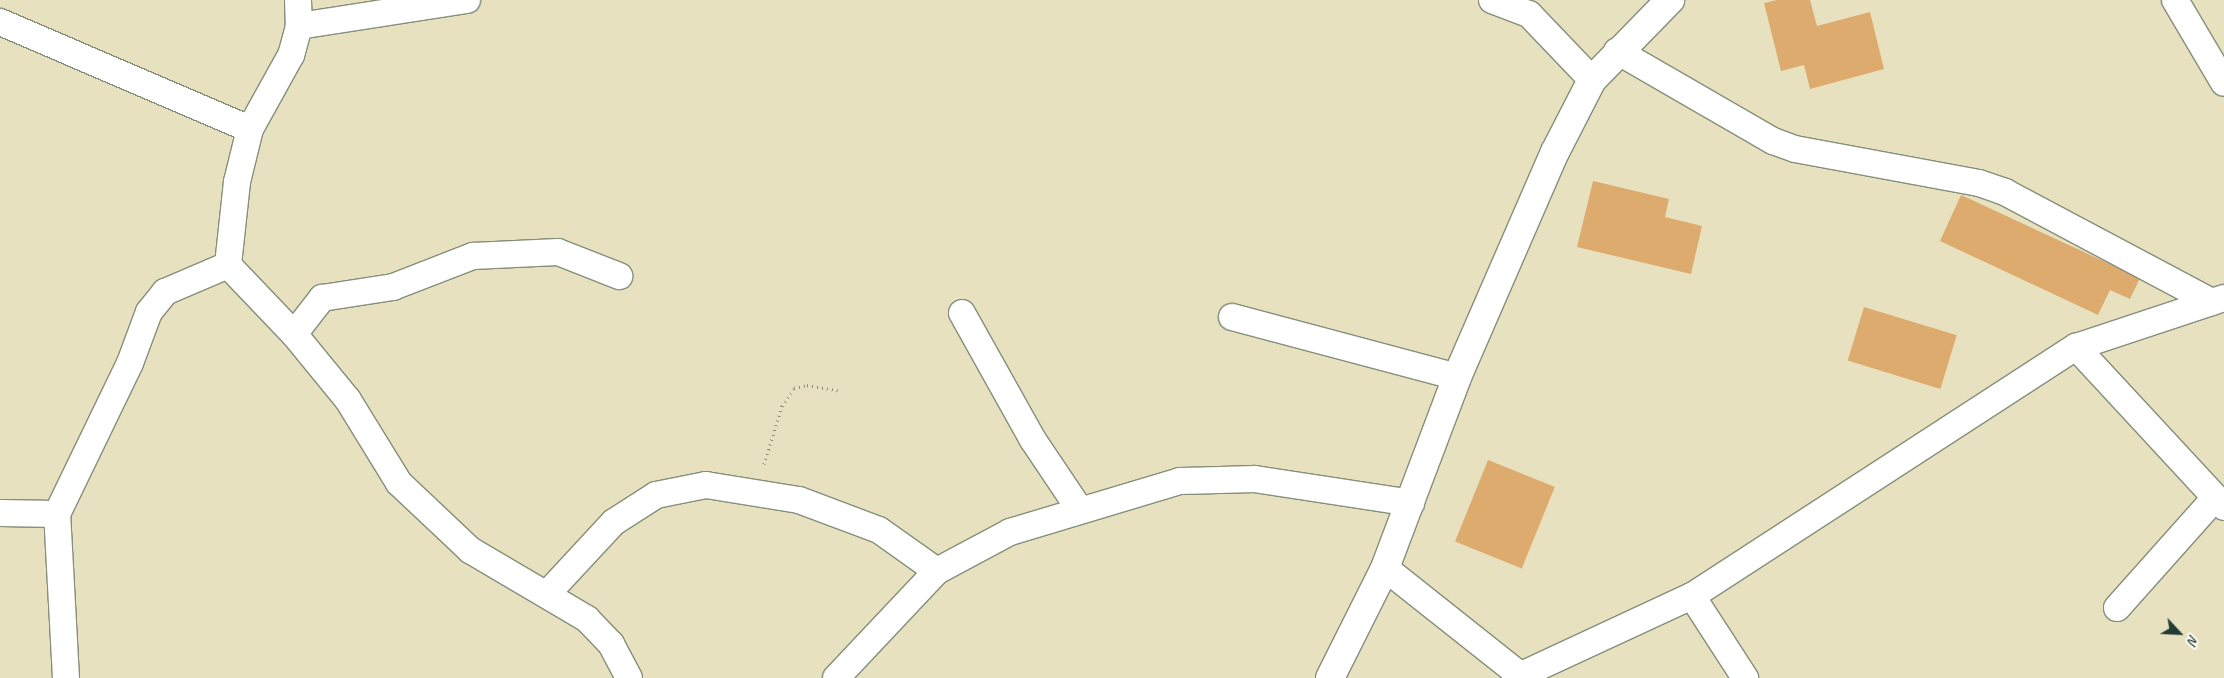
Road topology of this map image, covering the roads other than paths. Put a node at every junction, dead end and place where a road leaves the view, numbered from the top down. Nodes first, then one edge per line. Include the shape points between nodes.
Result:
1 (298, 0) edge
2 (467, 0) edge
3 (1492, 0) edge
4 (1670, 0) edge
5 (2176, 0) edge
6 (1536, 7) edge
7 (0, 22) edge
8 (299, 26) junction
9 (1617, 51) junction
10 (1592, 80) junction
11 (2224, 83) edge
12 (250, 128) junction
13 (228, 265) junction
14 (619, 276) dead end
15 (2218, 300) edge
16 (962, 312) dead end
17 (1232, 317) dead end
18 (294, 334) junction
19 (2076, 347) junction
20 (1457, 377) junction
21 (2219, 502) edge
22 (1411, 503) junction
23 (1080, 510) junction
24 (0, 513) edge
25 (57, 514) junction
26 (1385, 568) junction
27 (937, 570) junction
28 (547, 594) junction
29 (1692, 596) junction
30 (2117, 608) dead end
31 (1517, 676) edge
32 (66, 678) edge
33 (629, 678) edge
34 (836, 678) edge
35 (1330, 678) edge
36 (1745, 678) edge

1 - 8 street
2 - 8 street
3 - 6 street
4 - 9 street
5 - 11 street
6 - 10 street
7 - 12 street
8 - 12 street via 291,55
9 - 10 street
9 - 15 street via 1773,141 1795,149 1978,182 2005,192
10 - 20 street
12 - 13 street via 237,182
13 - 18 street
13 - 25 street via 165,292 148,312 130,364
14 - 18 street via 558,252 473,256 393,287 322,298
15 - 19 street
16 - 23 street via 1033,440
17 - 20 street
18 - 28 street via 348,400 399,483 470,550
19 - 21 street
19 - 29 street
20 - 22 street
21 - 30 street
22 - 23 street via 1254,479 1180,480
22 - 26 street
23 - 27 street via 1010,532
24 - 25 street
25 - 32 street
26 - 31 street
26 - 35 street
27 - 28 street via 878,530 800,500 755,490 706,485 656,495 614,522
27 - 34 street
28 - 33 street via 587,619 612,644
29 - 31 street
29 - 36 street

